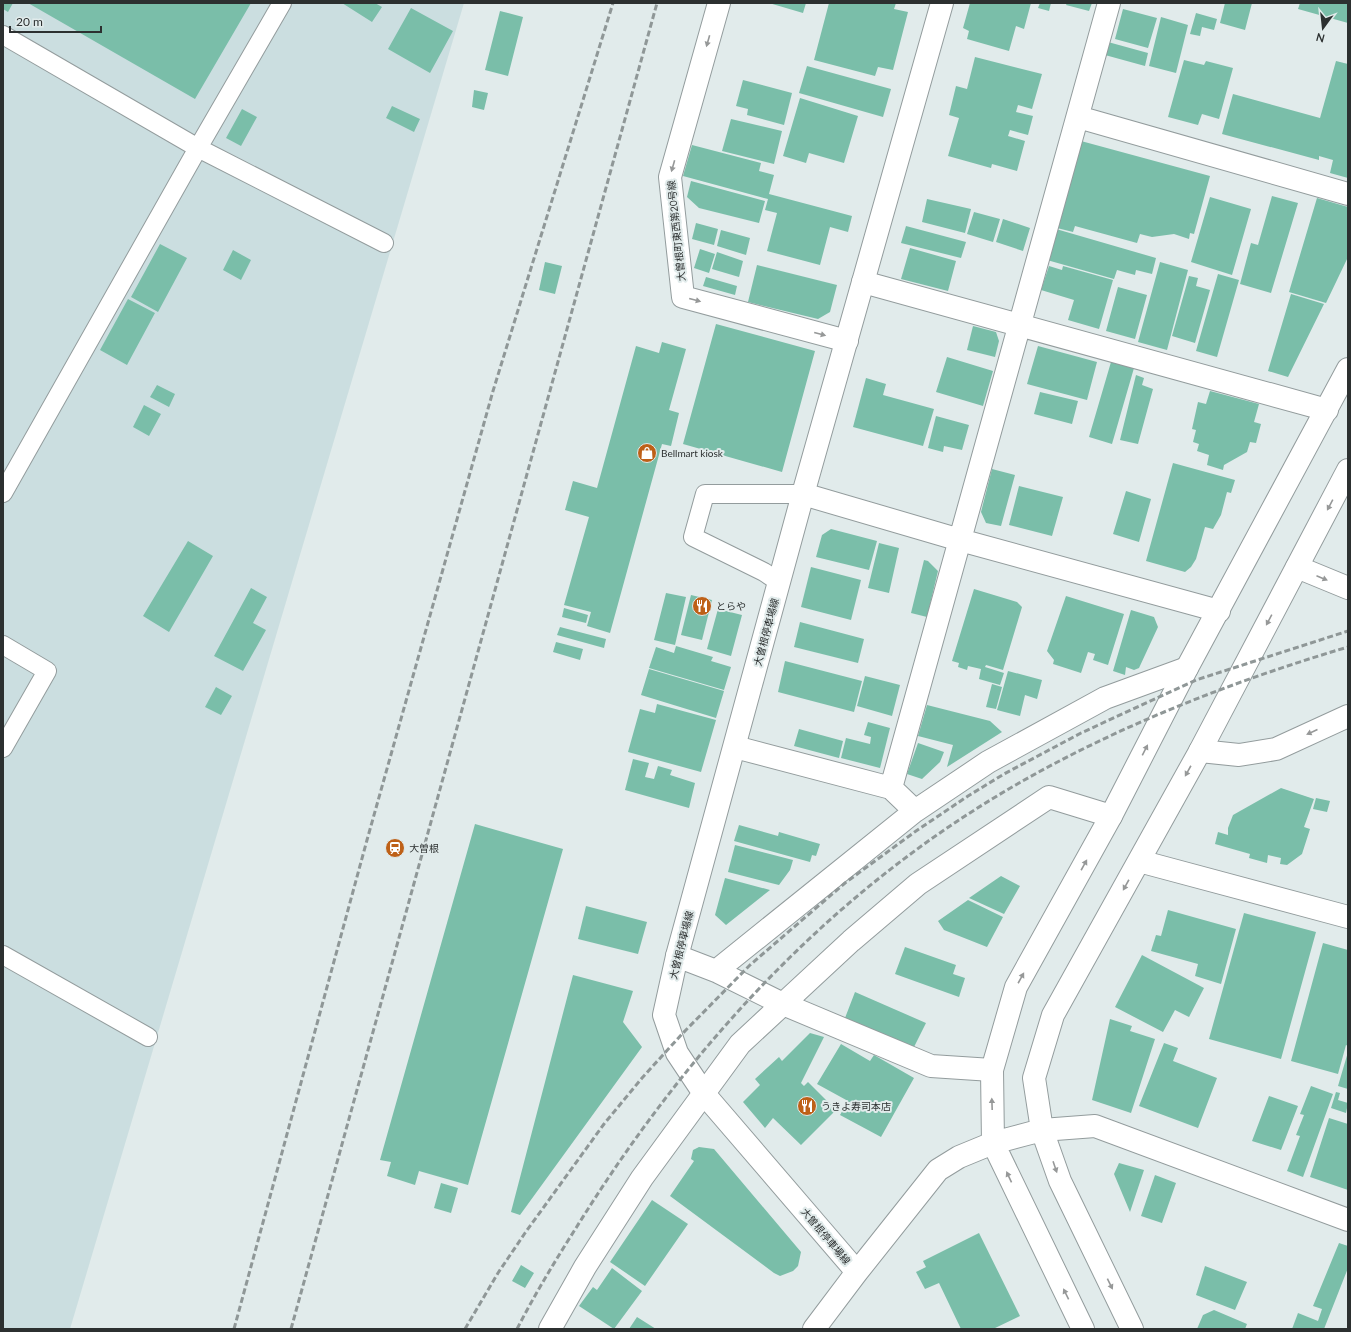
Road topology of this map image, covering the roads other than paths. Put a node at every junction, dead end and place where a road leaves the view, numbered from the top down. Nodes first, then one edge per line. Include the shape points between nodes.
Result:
1 (282, 3) edge
2 (719, 3) edge
3 (942, 3) edge
4 (1109, 3) edge
5 (3, 35) edge
6 (1078, 117) junction
7 (198, 148) junction
8 (1348, 194) edge
9 (384, 243) dead end
10 (863, 282) junction
11 (1020, 325) junction
12 (847, 341) junction
13 (1348, 369) edge
14 (1327, 410) junction
15 (1348, 470) edge
16 (3, 493) edge
17 (803, 494) junction
18 (960, 540) junction
19 (1297, 567) junction
20 (779, 582) junction
21 (1348, 588) edge
22 (1219, 611) junction
23 (3, 645) edge
24 (1187, 668) junction
25 (1348, 716) edge
26 (734, 747) junction
27 (3, 748) edge
28 (1200, 750) junction
29 (891, 788) junction
30 (915, 811) junction
31 (1111, 816) junction
32 (1139, 861) junction
33 (1348, 917) edge
34 (3, 955) edge
35 (677, 956) junction
36 (716, 972) junction
37 (783, 1004) junction
38 (148, 1037) dead end
39 (992, 1070) junction
40 (705, 1094) junction
41 (1042, 1130) junction
42 (993, 1143) junction
43 (1348, 1220) edge
44 (857, 1272) junction
45 (550, 1329) edge
46 (814, 1329) edge
47 (1083, 1329) edge
48 (1132, 1329) edge

1 - 7 lane
2 -> 12 street, 大曽根町東西第20号線 via 670,177 683,297
3 - 10 street, 大曽根停車場線
4 - 6 street
5 - 7 lane
6 - 8 street
6 - 11 street
7 - 9 lane
7 - 16 lane
10 - 11 street
10 - 12 street, 大曽根停車場線
11 - 14 street
11 - 18 street
12 - 17 street, 大曽根停車場線
13 - 14 street
14 - 22 street
15 -> 19 street
17 - 18 street
17 - 20 street, 大曽根停車場線
17 - 20 lane via 705,494 693,537
18 - 22 street
18 - 29 street
19 -> 21 street
19 -> 28 street
20 - 26 street, 大曽根停車場線
22 - 24 street
23 - 27 lane via 47,671
24 - 30 street via 1105,698 988,762
31 -> 24 street
25 -> 28 street via 1276,748 1239,755
26 - 29 street
26 - 35 street, 大曽根停車場線
28 -> 32 street
29 - 30 street
30 - 36 street
31 - 37 street via 1050,797 918,884 850,941
39 -> 31 street via 1016,987
32 - 33 street
32 -> 41 street via 1053,1015 1034,1078
34 - 38 lane
35 - 36 street
35 - 40 street, 大曽根停車場線 via 664,1015 677,1053
36 - 37 street
37 - 39 street via 931,1066
37 - 40 street via 740,1044
42 -> 39 street
40 - 44 street, 大曽根停車場線
40 - 45 street via 642,1178 585,1267
41 - 42 street
41 - 43 street via 1095,1126
41 -> 48 street via 1060,1181
42 - 44 street via 959,1157 938,1170
47 -> 42 street
44 - 46 street, 大曽根停車場線

